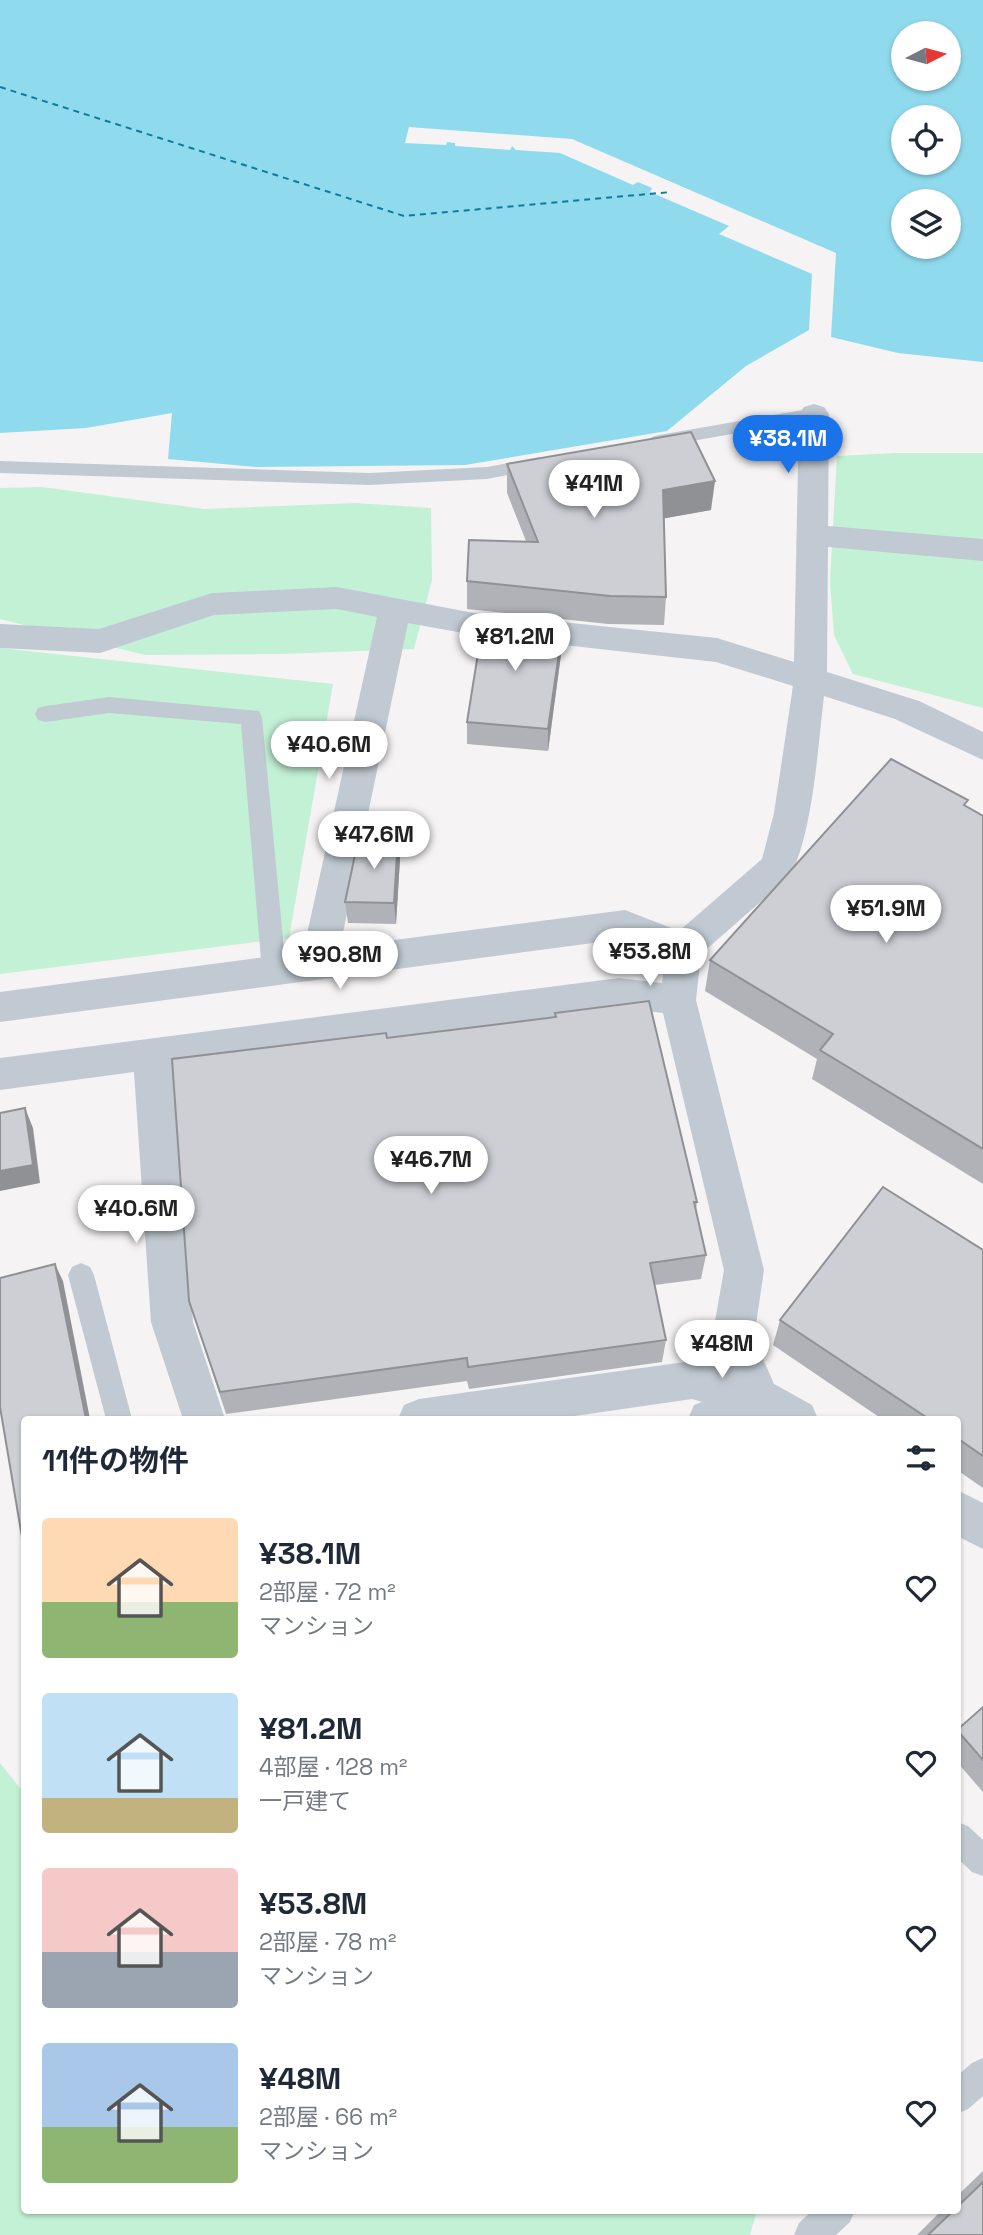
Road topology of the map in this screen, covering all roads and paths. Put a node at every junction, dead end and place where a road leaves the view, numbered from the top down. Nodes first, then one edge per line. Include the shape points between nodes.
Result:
1 (814, 414) joint
2 (646, 443) edge
3 (553, 460) edge
4 (0, 467) edge
5 (814, 535) junction
6 (983, 550) edge
7 (394, 609) junction
8 (0, 636) edge
9 (810, 680) junction
10 (46, 714) dead end
11 (983, 747) edge
12 (684, 948) junction
13 (318, 965) junction
14 (274, 971) junction
15 (678, 1000) junction
16 (0, 1006) edge
17 (152, 1054) junction
18 (0, 1074) edge
19 (81, 1275) dead end
20 (760, 1398) junction
21 (118, 1416) edge
22 (203, 1416) edge
23 (440, 1416) edge
24 (716, 1416) edge
25 (792, 1416) edge
26 (961, 1514) edge
27 (983, 1528) edge
28 (961, 1841) edge
29 (983, 1861) edge
30 (983, 2074) edge
31 (961, 2094) edge
32 (834, 2214) edge
33 (811, 2235) edge

1 - 2 lane
1 - 5 street
3 - 4 lane via 487,473 369,480
5 - 6 street
5 - 9 street
7 - 8 street via 337,598 212,604 100,641
7 - 9 street via 474,624 717,650
7 - 13 street
9 - 11 street via 907,710
9 - 12 street via 791,813 778,866
10 - 14 lane via 109,705 251,718
12 - 13 street via 625,924
12 - 15 street
13 - 14 street
14 - 16 street
15 - 17 street via 619,993
15 - 20 street via 744,1270 733,1338
17 - 18 street
17 - 22 street via 172,1322
19 - 21 lane
20 - 23 street via 692,1380
20 - 24 street
20 - 25 street
26 - 27 street
28 - 29 lane
30 - 31 lane
32 - 33 lane

